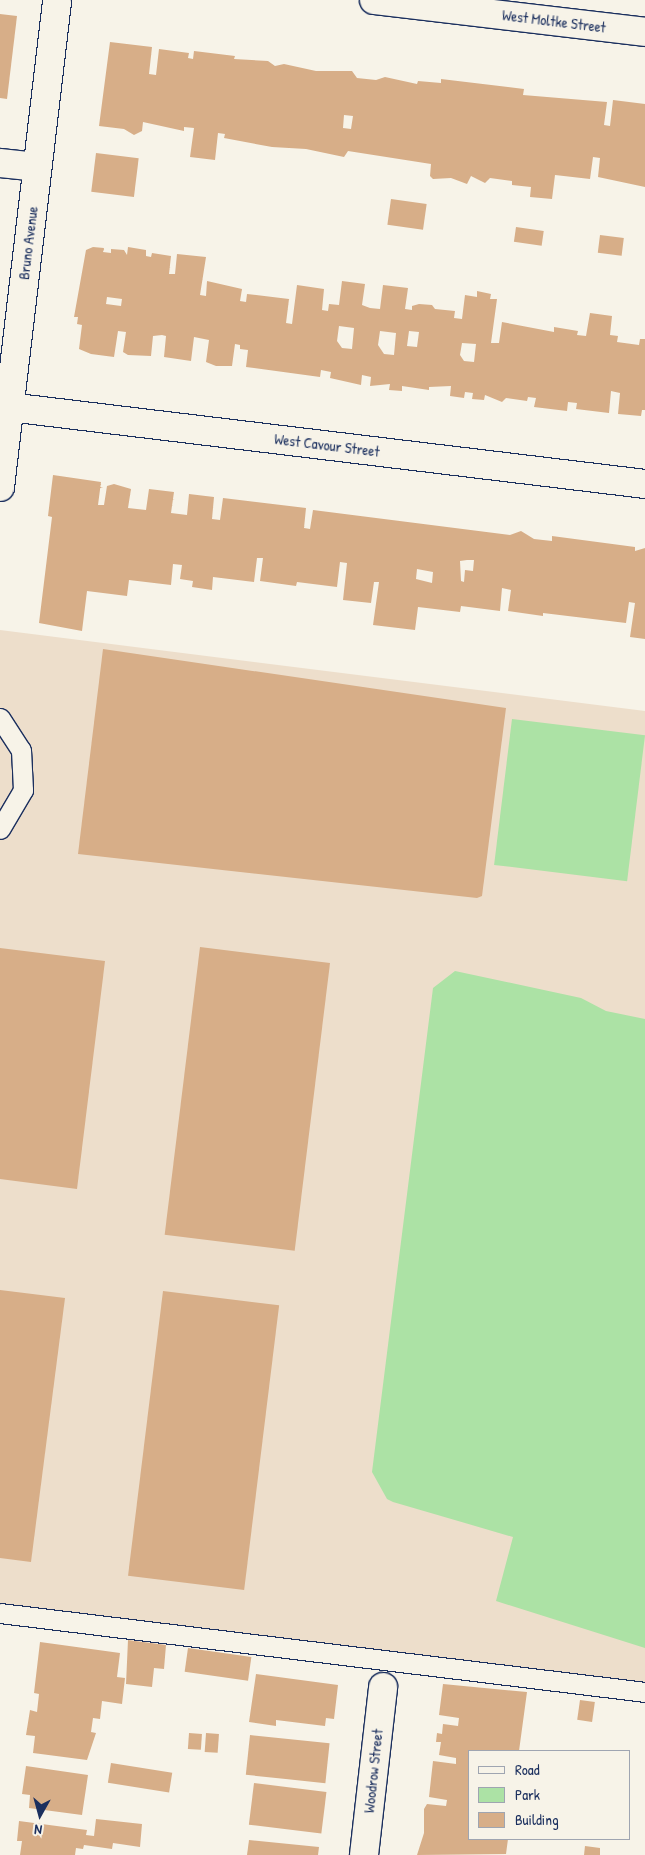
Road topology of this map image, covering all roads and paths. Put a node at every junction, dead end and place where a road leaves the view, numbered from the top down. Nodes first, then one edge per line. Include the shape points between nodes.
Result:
1 (58, 0) edge
2 (374, 0) edge
3 (645, 32) edge
4 (0, 163) edge
5 (36, 167) junction
6 (8, 407) junction
7 (645, 484) edge
8 (0, 487) edge
9 (0, 718) edge
10 (0, 828) edge
11 (0, 1613) edge
12 (383, 1687) dead end
13 (645, 1692) edge
14 (364, 1855) edge

1 - 5 street, Bruno Avenue
2 - 3 street, West Moltke Street
4 - 5 street
5 - 6 street, Bruno Avenue
6 - 7 street, West Cavour Street
6 - 8 street, Bruno Avenue
9 - 10 lane via 21,750 23,790 5,826
11 - 13 lane
12 - 14 street, Woodrow Street

